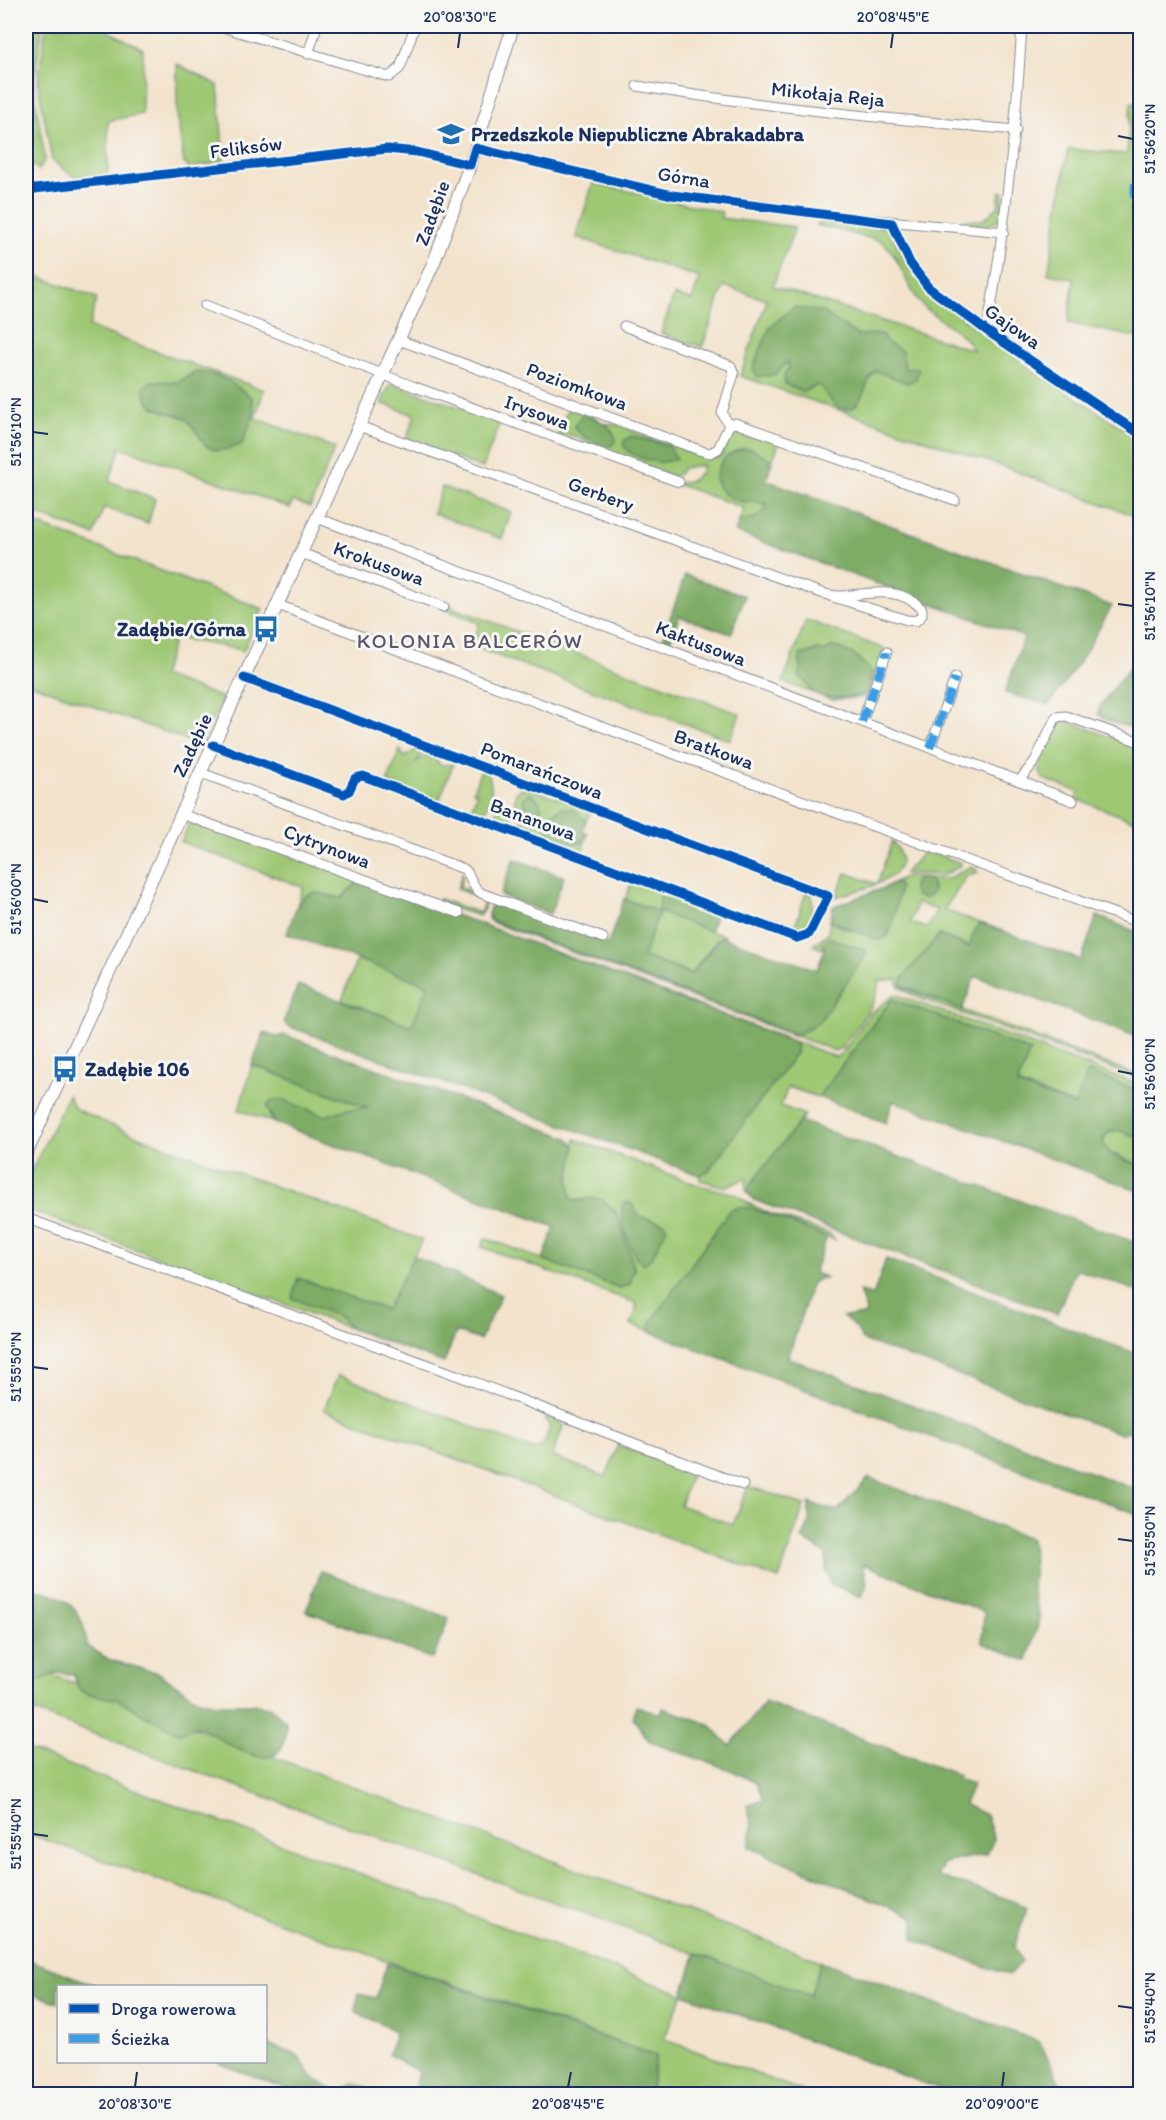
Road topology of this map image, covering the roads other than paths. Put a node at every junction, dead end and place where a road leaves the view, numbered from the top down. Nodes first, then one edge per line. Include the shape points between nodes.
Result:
1 (219, 26) edge
2 (317, 26) edge
3 (414, 26) edge
4 (513, 26) edge
5 (1022, 26) edge
6 (308, 54) junction
7 (637, 86) dead end
8 (1016, 129) junction
9 (475, 148) junction
10 (470, 165) junction
11 (26, 190) edge
12 (891, 223) junction
13 (1004, 232) junction
14 (205, 305) dead end
15 (624, 326) dead end
16 (987, 331) junction
17 (399, 340) junction
18 (383, 375) junction
19 (729, 425) junction
20 (359, 426) junction
21 (1140, 434) edge
22 (679, 482) dead end
23 (955, 500) dead end
24 (317, 518) junction
25 (301, 554) junction
26 (858, 592) junction
27 (833, 596) junction
28 (853, 601) junction
29 (278, 605) junction
30 (444, 607) dead end
31 (887, 652) dead end
32 (244, 678) junction
33 (955, 678) dead end
34 (862, 722) junction
35 (1140, 742) edge
36 (213, 745) junction
37 (930, 748) junction
38 (201, 772) junction
39 (1019, 781) junction
40 (1073, 801) dead end
41 (182, 814) junction
42 (828, 896) joint
43 (459, 913) dead end
44 (1140, 923) edge
45 (603, 938) dead end
46 (26, 1154) edge
47 (26, 1218) edge
48 (743, 1485) dead end

1 - 6 street
2 - 6 street
3 - 6 street via 400,68 393,76 376,75
4 - 9 street, Zadębie
5 - 8 street, Gajowa
7 - 8 street, Mikołaja Reja via 732,102
8 - 13 street, Gajowa
9 - 10 street, Zadębie
9 - 12 street, Górna via 672,195
10 - 11 street, Feliksów via 387,149
10 - 17 street, Zadębie via 449,227
12 - 13 street, Górna
12 - 16 street, Gajowa via 910,263 928,287
13 - 16 street, Gajowa
14 - 18 street
15 - 19 street via 732,366 734,374 722,413
16 - 21 street, Gajowa
17 - 18 street, Zadębie
17 - 19 street, Poziomkowa via 702,451 718,449
18 - 20 street, Zadębie
18 - 22 street, Irysowa
19 - 23 street via 753,428
20 - 24 street, Zadębie
20 - 27 street, Gerbery
24 - 25 street, Zadębie
24 - 34 street, Kaktusowa
25 - 29 street, Zadębie
25 - 30 street, Krokusowa
26 - 27 street, Gerbery
26 - 28 street via 858,600
26 - 28 street, Gerbery via 897,595 919,606 922,616 916,621 907,620
27 - 28 street, Gerbery
29 - 32 street, Zadębie
29 - 44 street, Bratkowa
31 - 34 street
32 - 36 street, Zadębie
32 - 42 street, Pomarańczowa
33 - 37 street
34 - 37 street, Kaktusowa
35 - 39 street via 1066,716 1056,717 1035,761
36 - 38 street, Zadębie
36 - 42 street, Bananowa via 344,795 355,778 363,776 797,938 809,934
37 - 39 street, Kaktusowa
38 - 41 street, Zadębie
38 - 45 street via 464,869 472,886 481,893
39 - 40 street, Kaktusowa
41 - 43 street, Cytrynowa
41 - 46 street, Zadębie
47 - 48 street

